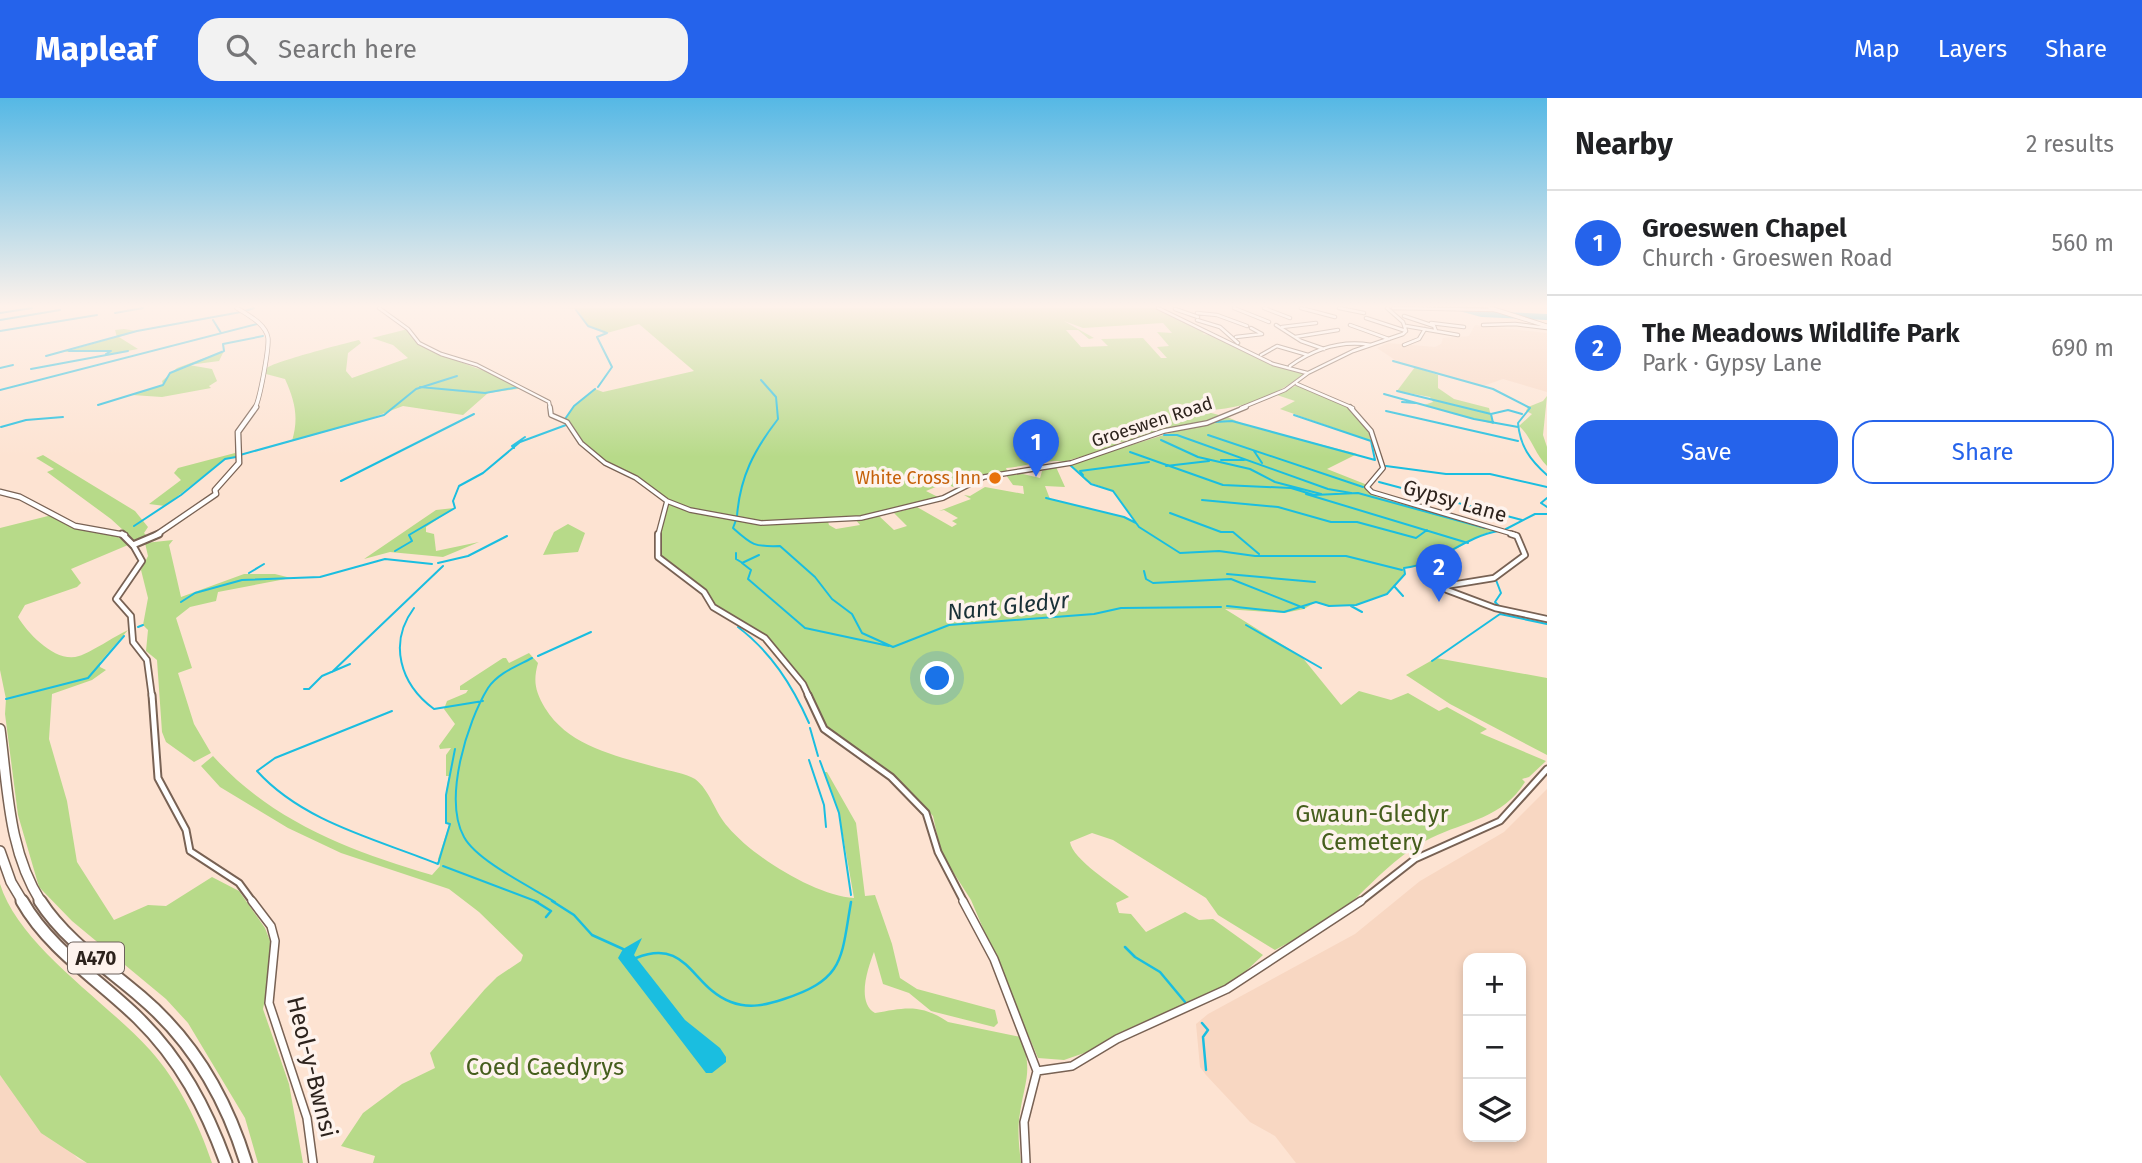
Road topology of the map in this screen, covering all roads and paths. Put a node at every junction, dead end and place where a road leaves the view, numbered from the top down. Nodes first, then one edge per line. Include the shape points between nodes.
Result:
1 (266, 358) edge
2 (453, 358) edge
3 (1260, 358) edge
4 (1304, 358) edge
5 (1342, 358) edge
6 (1290, 366) dead end
7 (1308, 373) junction
8 (1297, 384) junction
9 (0, 492) edge
10 (667, 501) junction
11 (133, 545) junction
12 (1547, 619) edge
13 (0, 729) edge
14 (1547, 769) edge
15 (0, 851) edge
16 (1037, 1071) junction
17 (226, 1163) edge
18 (246, 1163) edge
19 (313, 1163) edge
20 (1026, 1163) edge

1 - 11 street via 261,396 239,433 239,463 216,494 158,537
2 - 10 street, Groeswen Road via 550,402 551,415 567,422 597,457
3 - 7 street
4 - 6 street
5 - 7 street, Groeswen Road
7 - 8 street, Groeswen Road
8 - 10 street, Groeswen Road via 1207,423 1164,431 1043,470 984,477 943,498 880,515 761,523
8 - 12 street, Gypsy Lane via 1350,406 1362,416 1383,468 1367,487 1373,492 1517,537 1525,555 1510,567 1494,578 1451,584 1445,586 1447,590 1495,608
9 - 11 street via 20,497 75,526 124,534
10 - 16 street via 656,543 658,557 704,592 713,607 765,639 803,684 824,729 891,776 926,813 938,852 994,959
11 - 19 street, Heol-y-Bwnsi via 142,562 116,598 131,616 133,642 147,660 158,778 186,830 190,851 239,883 271,926 275,941 269,1003 307,1118
13 - 18 highway, A470 via 14,838 33,891 85,948 163,1017 201,1062 227,1110
14 - 16 street via 1500,821 1415,859 1353,909 1227,989 1072,1066
15 - 17 highway, A470 via 19,900 39,927 159,1040 186,1074
16 - 20 street via 1024,1122

